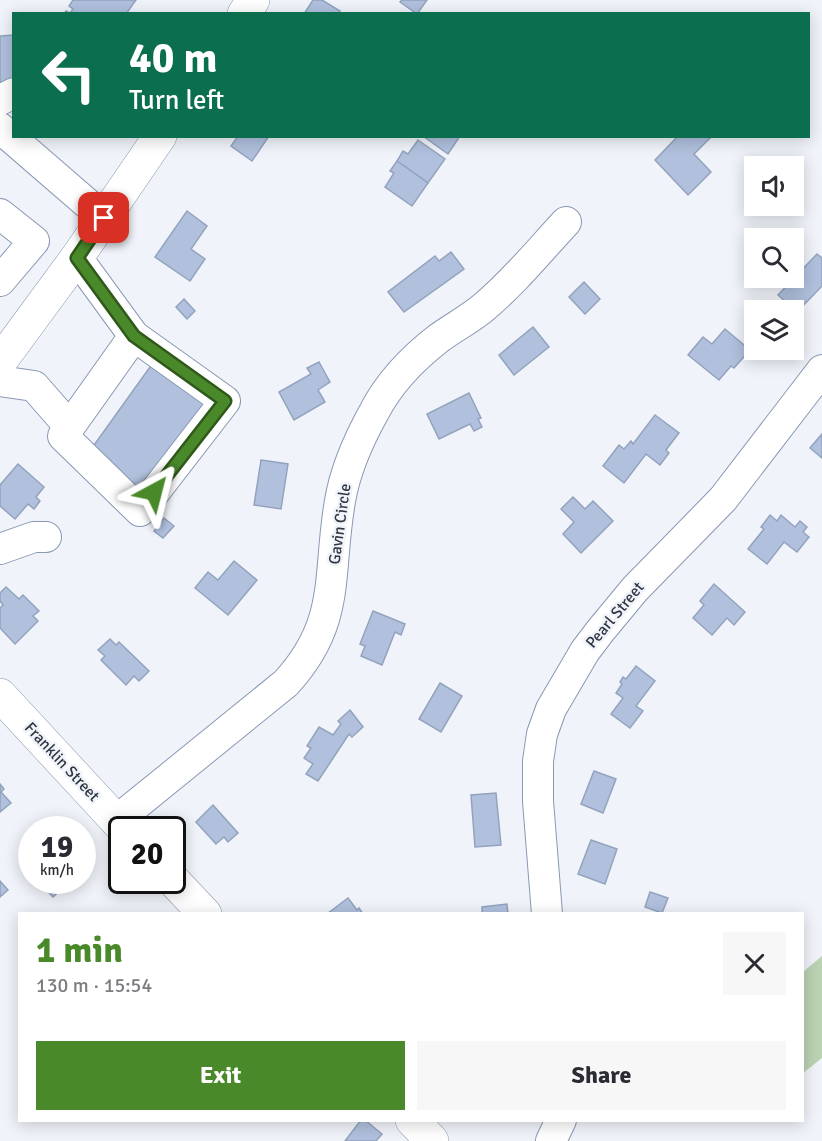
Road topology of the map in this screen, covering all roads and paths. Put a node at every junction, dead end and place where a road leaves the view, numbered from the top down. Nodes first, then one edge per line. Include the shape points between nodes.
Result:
1 (18, 138) edge
2 (159, 138) edge
3 (0, 214) edge
4 (104, 218) junction
5 (566, 222) dead end
6 (77, 258) junction
7 (0, 281) edge
8 (134, 336) junction
9 (0, 362) edge
10 (822, 370) edge
11 (0, 381) edge
12 (69, 426) junction
13 (46, 537) dead end
14 (0, 549) edge
15 (0, 695) edge
16 (113, 816) edge
17 (131, 816) edge
18 (186, 894) edge
19 (203, 912) edge
20 (546, 912) edge
21 (414, 1122) edge
22 (560, 1122) edge
23 (432, 1141) edge
24 (551, 1141) edge

1 - 4 street
2 - 4 main road
3 - 7 street via 34,241
4 - 6 main road
5 - 17 street, Gavin Circle via 483,309 416,357 399,374 373,413 346,479 327,611 304,663 286,683
6 - 8 street
6 - 9 main road
8 - 12 street
8 - 12 street via 225,401 140,511 63,436
10 - 20 street, Pearl Street via 723,499 621,606 585,651 551,709 538,761 537,801
11 - 12 street via 34,386
13 - 14 street via 34,537
15 - 16 main road, Franklin Street
18 - 19 main road
21 - 23 main road
22 - 24 street

